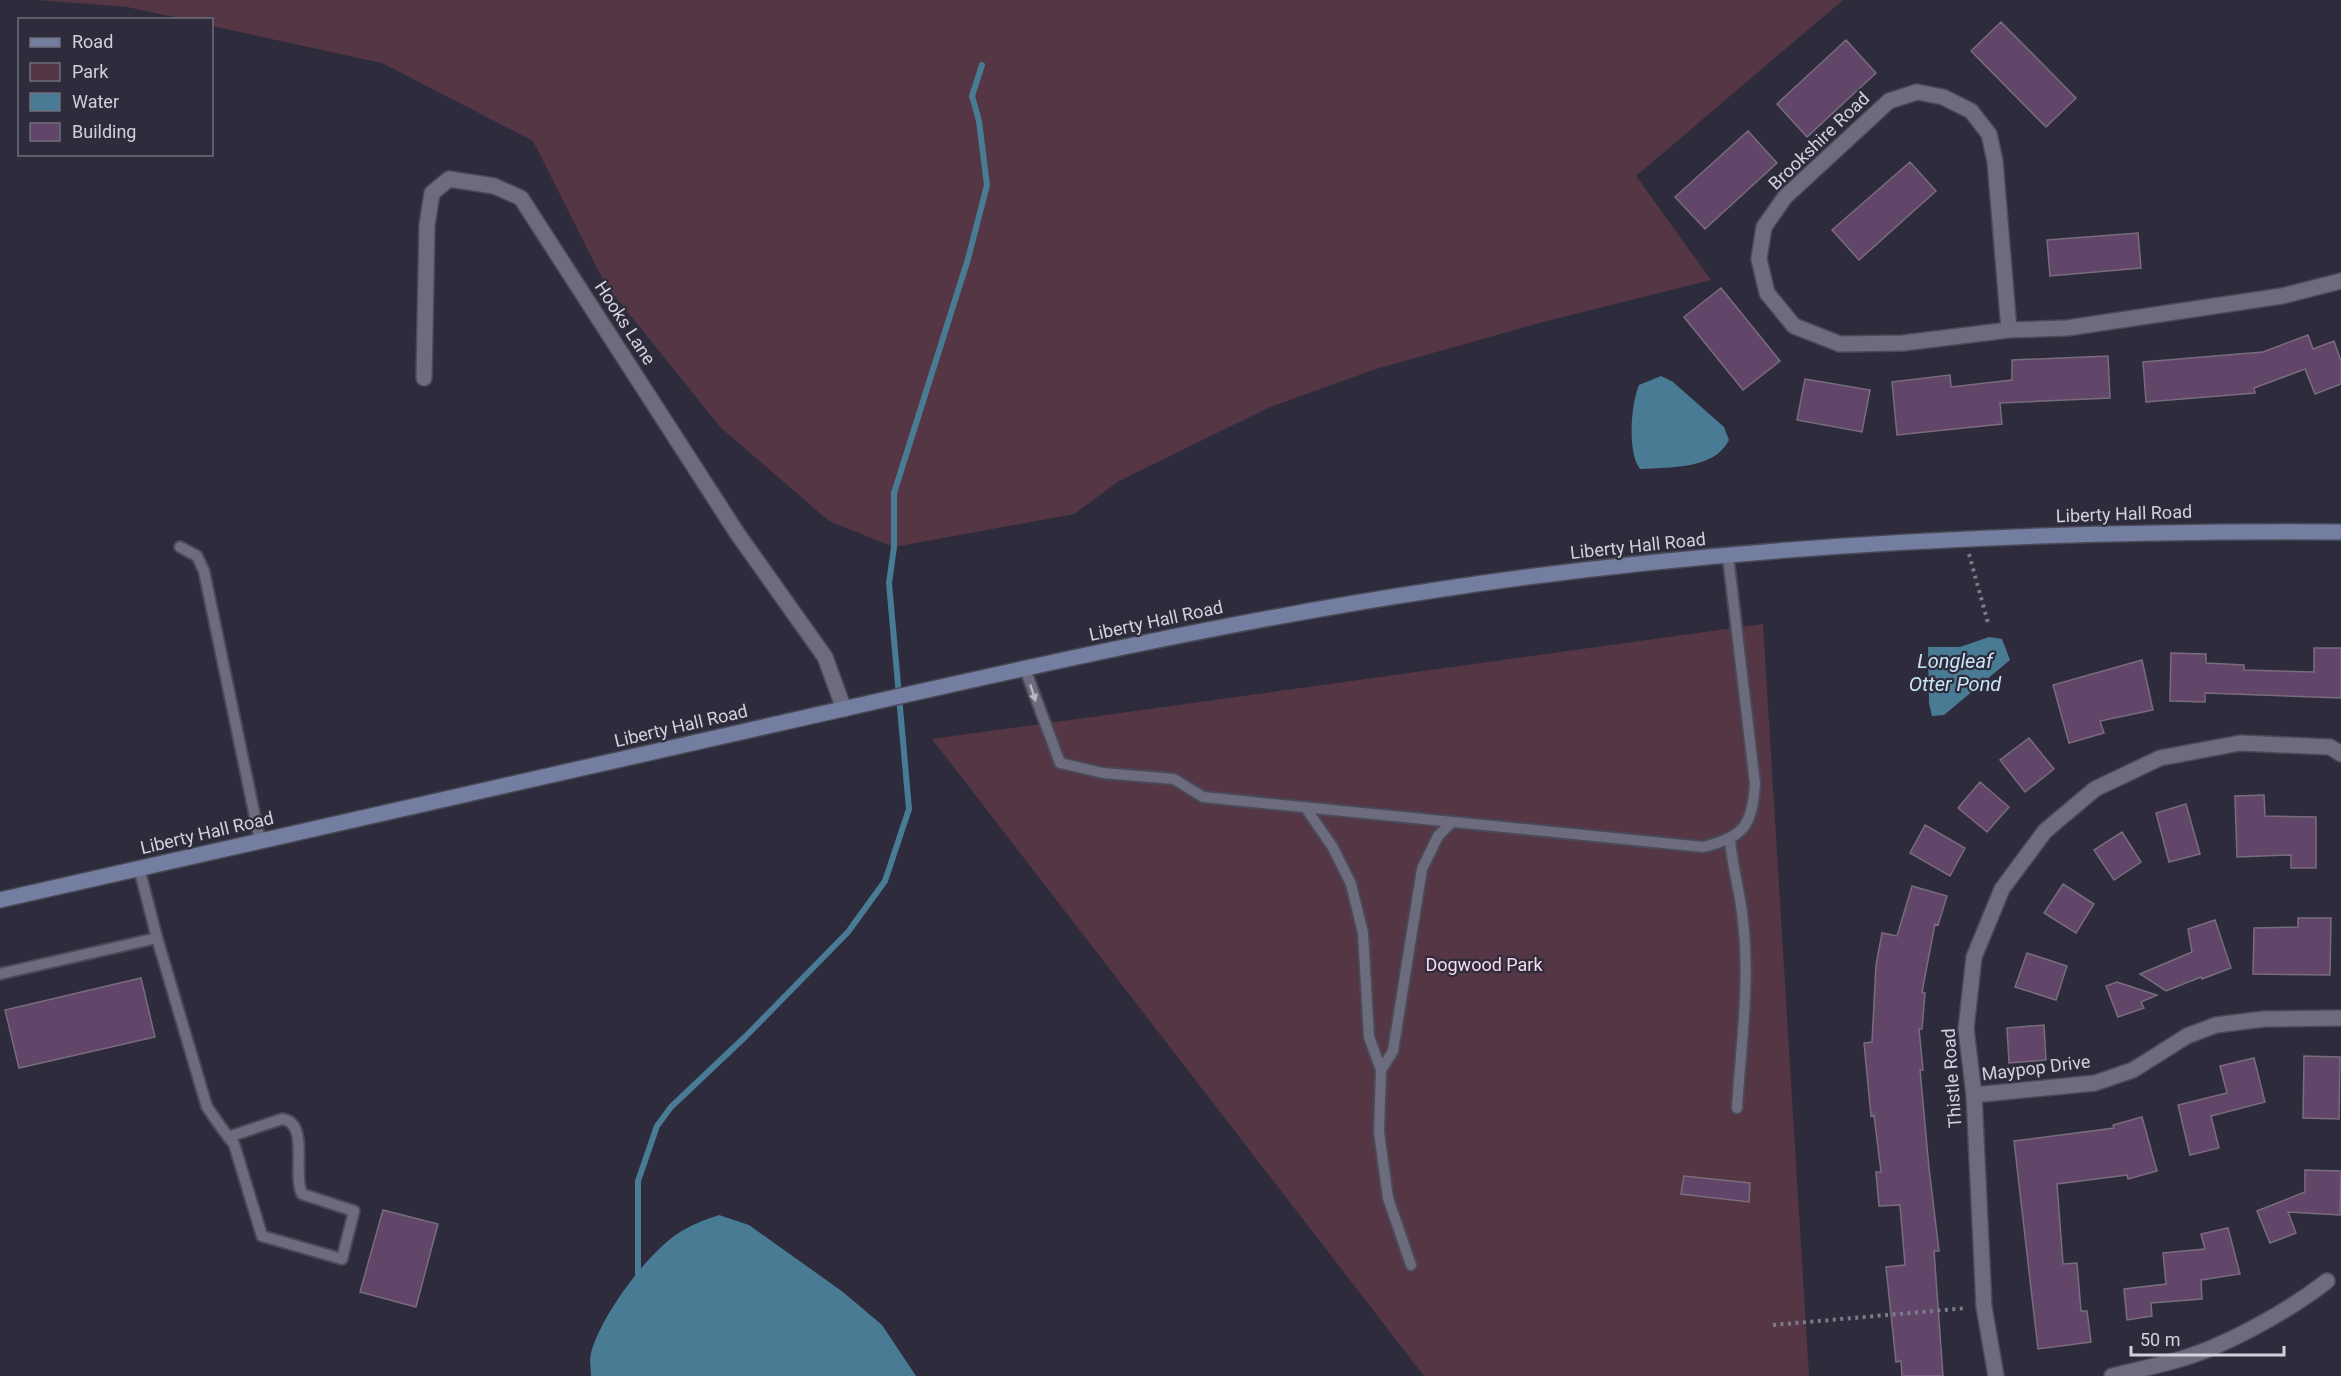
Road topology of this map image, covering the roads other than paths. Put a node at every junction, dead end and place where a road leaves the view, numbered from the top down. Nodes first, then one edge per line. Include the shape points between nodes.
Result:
1 (2341, 281) edge
2 (2009, 330) junction
3 (424, 378) dead end
4 (2341, 532) edge
5 (180, 547) dead end
6 (1728, 556) junction
7 (1025, 669) junction
8 (844, 709) junction
9 (2341, 754) edge
10 (1305, 807) junction
11 (1452, 822) junction
12 (1730, 840) junction
13 (260, 841) junction
14 (139, 868) junction
15 (0, 900) edge
16 (157, 938) junction
17 (0, 974) edge
18 (2341, 1018) edge
19 (1382, 1070) junction
20 (1974, 1095) junction
21 (1737, 1108) dead end
22 (228, 1137) junction
23 (1411, 1265) dead end
24 (2327, 1281) dead end
25 (1996, 1376) edge
26 (2112, 1376) edge

1 - 2 street, Brookshire Road via 2282,296 2090,325
2 - 2 street, Brookshire Road via 1995,161 1989,134 1971,111 1943,97 1917,92 1889,101 1785,197 1764,227 1759,259 1767,293 1794,326 1840,344 1903,343
3 - 8 street, Hooks Lane via 432,193 449,179 494,186 521,198 737,533 825,657
4 - 6 main road, Liberty Hall Road via 2204,531 1965,538
5 - 13 lane via 197,556 204,571
6 - 7 main road, Liberty Hall Road via 1592,570 1297,612
6 - 12 lane via 1755,784 1754,804 1745,826
7 - 8 main road, Liberty Hall Road
7 -> 10 lane via 1060,763 1103,773 1174,779 1203,797
8 - 13 main road, Liberty Hall Road
9 - 20 street, Thistle Road via 2330,747 2240,742 2160,758 2095,789 2045,831 2002,889 1974,957 1966,1029
10 - 11 lane
10 - 19 lane via 1332,846 1351,884 1363,933 1369,1037
11 - 12 lane via 1703,847
11 - 19 lane via 1438,836 1422,869 1393,1051
12 - 21 lane via 1742,913 1746,993
13 - 14 main road, Liberty Hall Road
14 - 15 main road, Liberty Hall Road
14 - 16 lane
16 - 17 lane
16 - 22 lane via 207,1107
18 - 20 street, Maypop Drive via 2264,1019 2216,1025 2187,1036 2133,1070 2095,1083
19 - 23 lane via 1379,1132 1388,1198
20 - 25 street, Thistle Road via 1984,1307
22 - 22 lane via 234,1144 262,1236 342,1259 354,1211 302,1194 297,1184 296,1126 282,1119
24 - 26 street via 2302,1301 2186,1358

